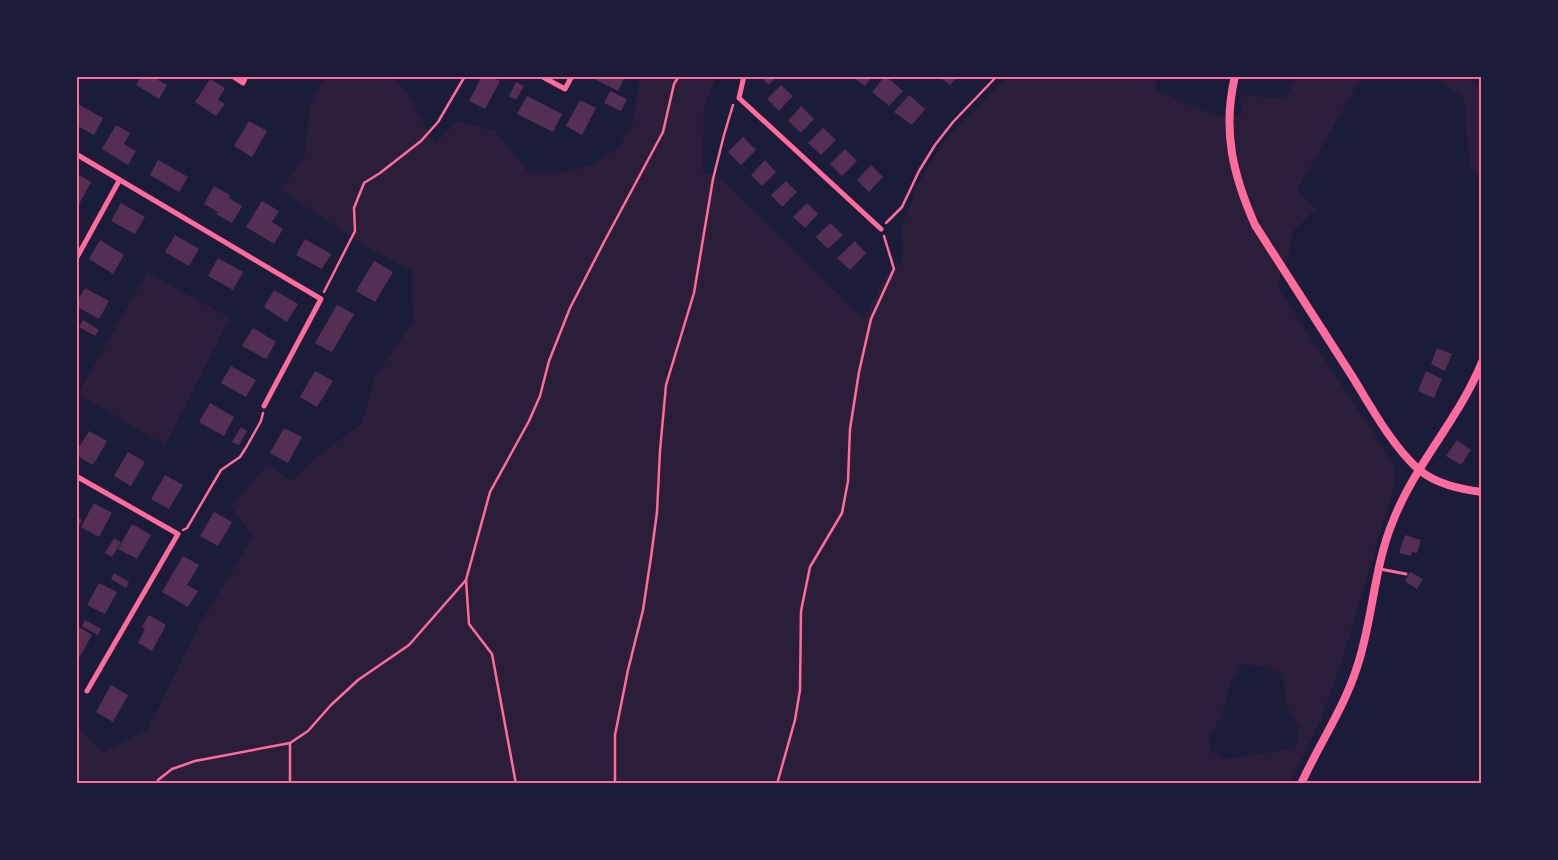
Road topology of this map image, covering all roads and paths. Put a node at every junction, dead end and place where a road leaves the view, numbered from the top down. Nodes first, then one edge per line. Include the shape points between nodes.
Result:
1 (232, 76) edge
2 (246, 76) edge
3 (466, 76) edge
4 (541, 76) edge
5 (572, 76) edge
6 (679, 76) edge
7 (744, 76) edge
8 (997, 76) edge
9 (1235, 76) edge
10 (739, 98) junction
11 (76, 154) edge
12 (119, 180) junction
13 (881, 229) junction
14 (76, 259) edge
15 (321, 299) junction
16 (1482, 362) edge
17 (264, 406) joint
18 (1420, 470) junction
19 (76, 476) edge
20 (1482, 492) edge
21 (178, 534) junction
22 (1380, 568) junction
23 (1406, 574) dead end
24 (466, 580) junction
25 (86, 691) dead end
26 (290, 743) junction
27 (157, 784) edge
28 (290, 784) edge
29 (516, 784) edge
30 (615, 784) edge
31 (777, 784) edge
32 (1301, 784) edge

1 - 2 street via 242,83
3 - 15 path via 438,122 421,141 364,183 354,208 355,231
4 - 5 street via 565,89
6 - 24 path via 674,84 663,132 570,308 540,396 490,492
7 - 10 street
8 - 13 path via 935,145 902,206
9 - 18 street via 1229,124 1231,153 1242,194 1256,225 1387,431
10 - 13 street
10 - 30 path via 732,108 712,178 694,292 666,385 657,512 643,610 615,734
11 - 12 street
12 - 14 street
12 - 15 street
13 - 31 path via 894,269 871,319 859,372 842,513 810,567 801,611 800,690
15 - 17 street
16 - 18 street via 1473,384
17 - 21 path via 261,421 240,457 221,470 187,528
18 - 20 street via 1452,487
18 - 22 street via 1392,521
19 - 21 street
21 - 25 street
22 - 23 lane
22 - 32 street via 1365,643 1352,684
24 - 26 path via 409,645 358,680 308,731
24 - 29 path via 469,624 492,654
26 - 27 path via 195,761 172,769
26 - 28 path

